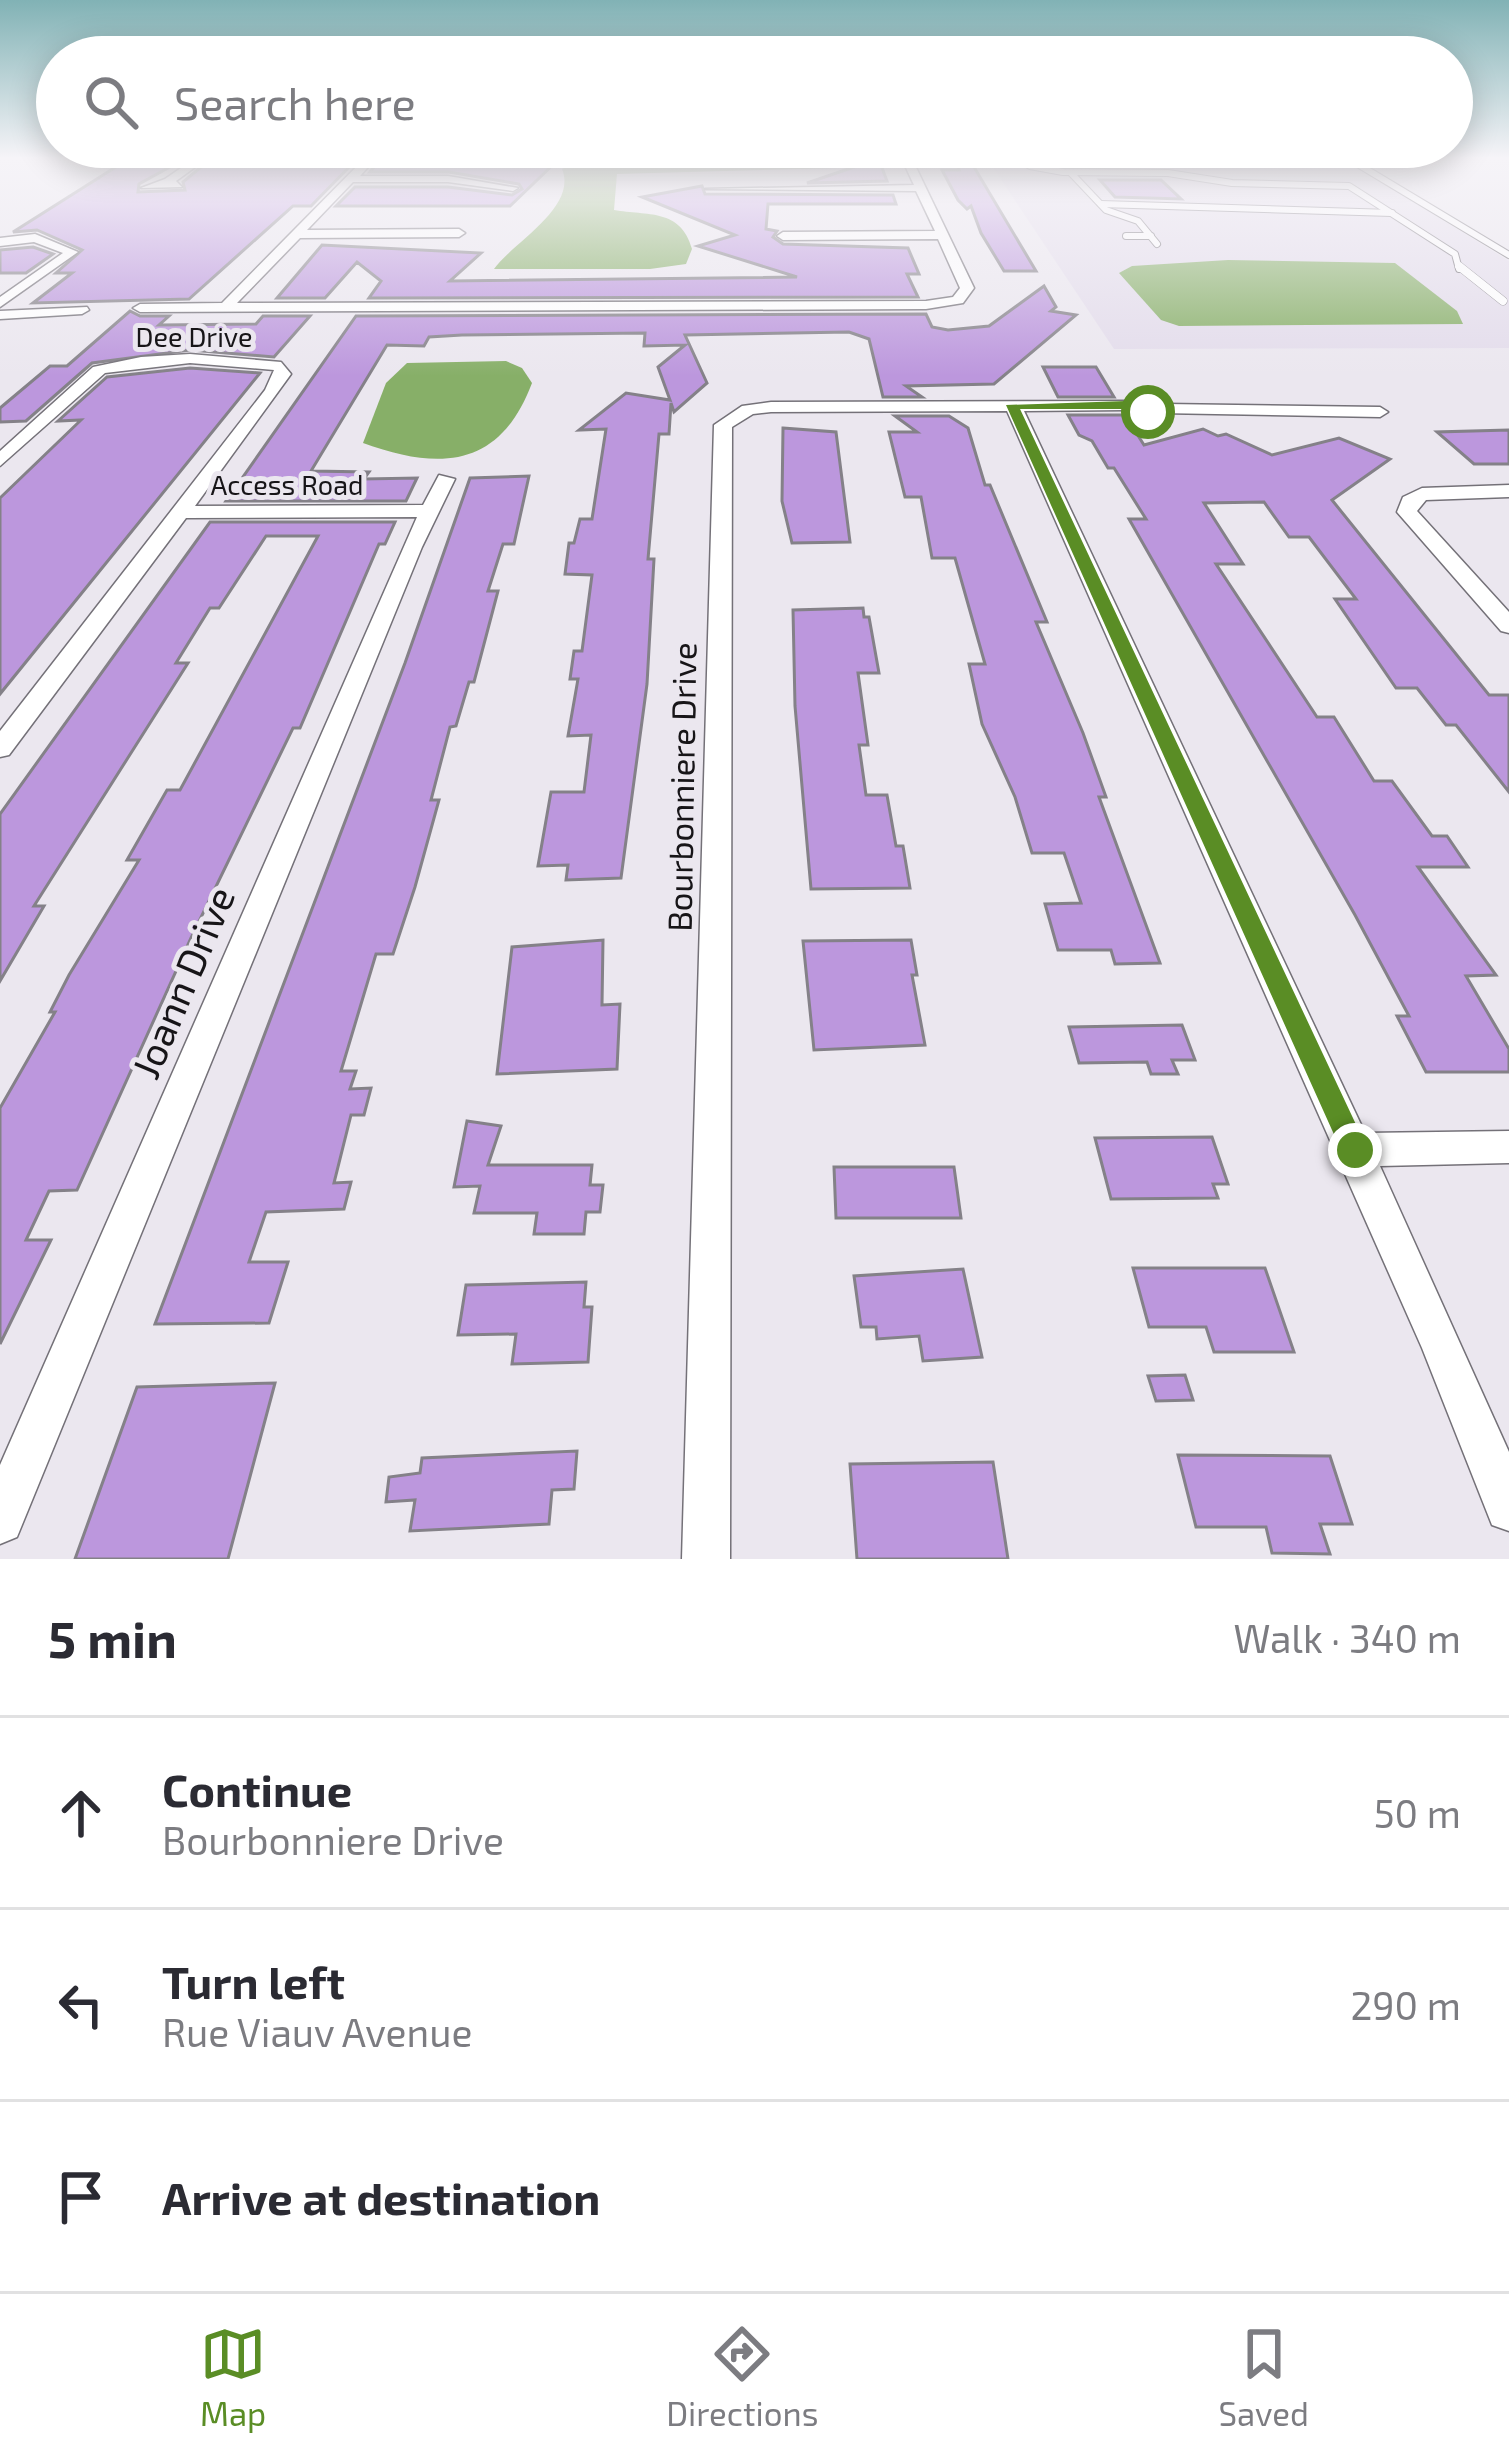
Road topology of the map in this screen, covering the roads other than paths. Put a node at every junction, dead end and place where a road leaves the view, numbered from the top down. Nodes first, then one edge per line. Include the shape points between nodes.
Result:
1 (300, 230) edge
2 (940, 230) edge
3 (1145, 230) edge
4 (1418, 230) edge
5 (1467, 230) edge
6 (297, 233) junction
7 (459, 233) dead end
8 (942, 235) junction
9 (783, 236) dead end
10 (1126, 236) dead end
11 (1150, 236) junction
12 (1157, 244) dead end
13 (0, 247) edge
14 (1509, 255) edge
15 (1502, 301) dead end
16 (0, 303) edge
17 (140, 308) dead end
18 (225, 308) junction
19 (82, 310) dead end
20 (0, 315) edge
21 (281, 367) joint
22 (1012, 405) junction
23 (1380, 412) dead end
24 (0, 460) edge
25 (446, 479) dead end
26 (1509, 491) edge
27 (429, 511) junction
28 (180, 512) junction
29 (1509, 626) edge
30 (0, 749) edge
31 (1509, 1148) edge
32 (1355, 1150) junction
33 (1509, 1508) edge
34 (0, 1520) edge
35 (706, 1559) edge

1 - 6 street
2 - 8 street
3 - 11 lane
4 - 15 lane
5 - 14 lane
6 - 7 street
6 - 18 street
8 - 9 street
8 - 18 street via 967,288 958,300 926,304
10 - 11 lane
11 - 12 lane
13 - 16 street via 53,244 72,252
17 - 18 street
19 - 20 street
21 - 24 street, Dee Drive via 118,363 99,370
21 - 28 street, Access Road via 272,392
22 - 23 street, Bourbonniere Drive
22 - 32 street
22 - 35 street, Bourbonniere Drive via 770,407 723,425
25 - 27 street, Joann Drive
26 - 29 street via 1422,494 1407,512
27 - 28 street, Access Road
27 - 34 street, Joann Drive
28 - 30 street
31 - 32 street
32 - 33 street

